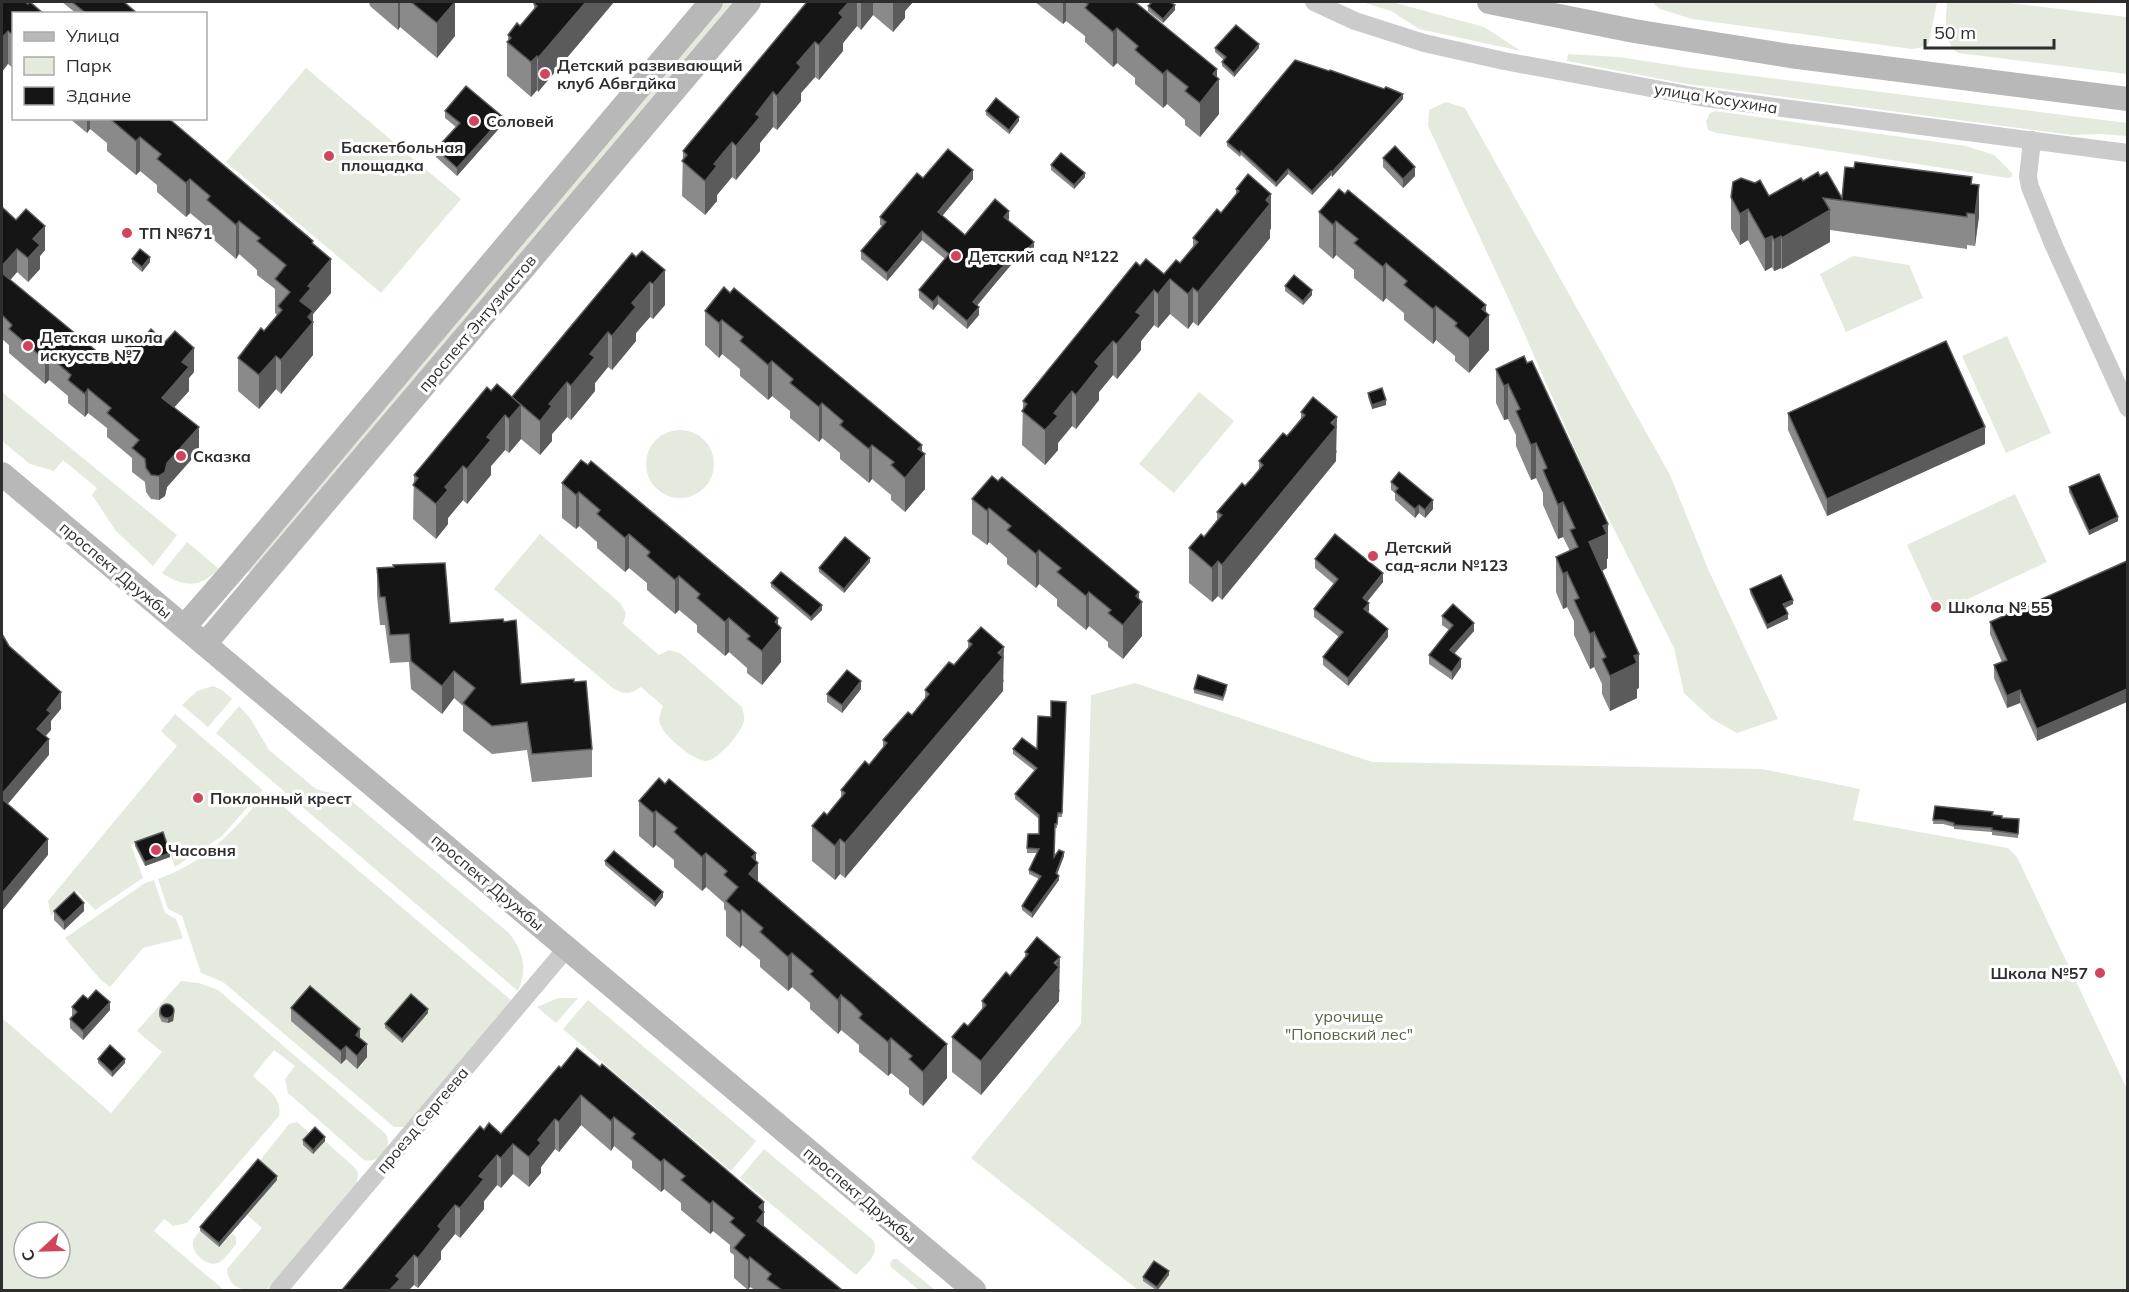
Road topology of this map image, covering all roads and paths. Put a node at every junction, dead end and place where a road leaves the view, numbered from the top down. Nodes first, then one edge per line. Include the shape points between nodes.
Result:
1 (711, 2) edge
2 (749, 2) edge
3 (1314, 2) edge
4 (1489, 2) edge
5 (2127, 99) edge
6 (2032, 141) junction
7 (2127, 153) edge
8 (2127, 408) edge
9 (2, 474) edge
10 (184, 627) junction
11 (205, 644) junction
12 (566, 948) junction
13 (278, 1290) edge
14 (974, 1290) edge

1 - 10 main road, проспект Энтузиастов
2 - 11 main road, проспект Энтузиастов
3 - 6 street, улица Косухина via 1355,21 1424,43 1504,61 1699,97
4 - 5 main road via 1790,56
6 - 7 street, улица Косухина
6 - 8 street via 2030,187
9 - 10 main road, проспект Дружбы
10 - 11 main road, проспект Дружбы
11 - 12 main road, проспект Дружбы
12 - 13 street, проезд Сергеева
12 - 14 main road, проспект Дружбы

